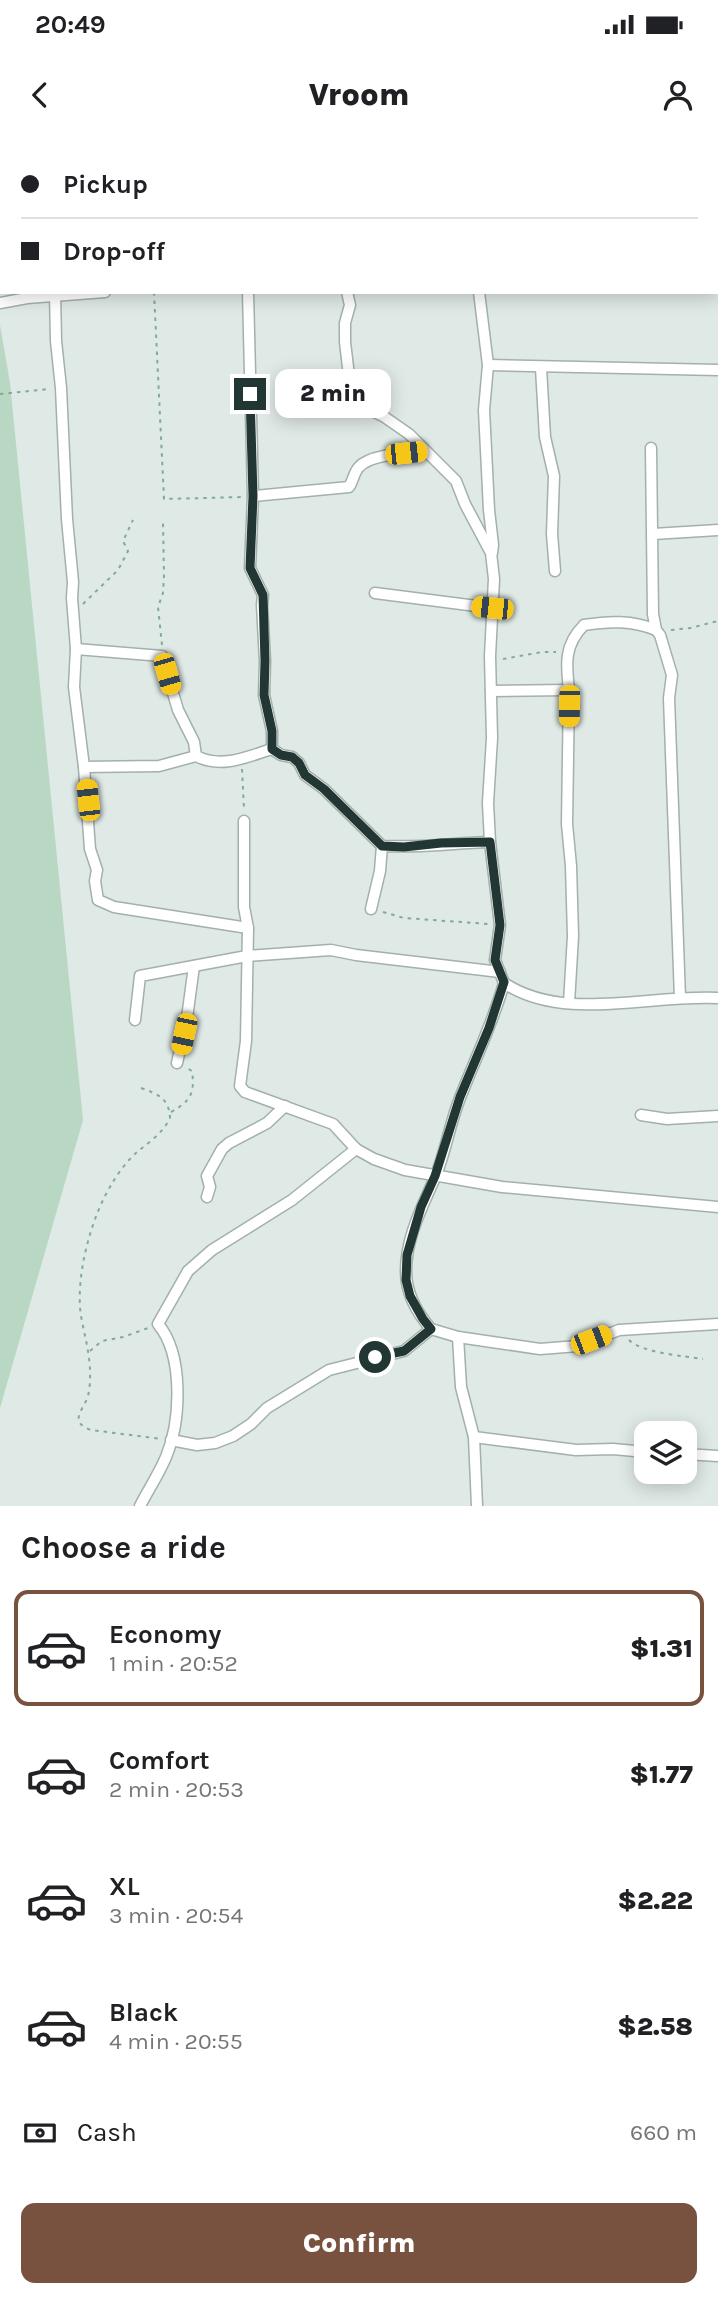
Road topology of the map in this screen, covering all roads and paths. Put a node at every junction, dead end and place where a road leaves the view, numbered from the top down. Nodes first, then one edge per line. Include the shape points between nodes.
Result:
1 (154, 294) edge
2 (248, 294) edge
3 (347, 294) edge
4 (355, 294) edge
5 (479, 294) edge
6 (56, 295) edge
7 (0, 303) edge
8 (350, 304) junction
9 (488, 366) junction
10 (541, 368) junction
11 (718, 370) edge
12 (61, 388) junction
13 (0, 394) edge
14 (651, 448) dead end
15 (424, 451) junction
16 (253, 496) junction
17 (134, 520) dead end
18 (163, 523) dead end
19 (718, 530) edge
20 (653, 534) junction
21 (491, 553) junction
22 (555, 571) dead end
23 (375, 593) dead end
24 (492, 608) junction
25 (73, 615) junction
26 (718, 621) edge
27 (656, 630) junction
28 (76, 649) junction
29 (568, 651) junction
30 (162, 656) junction
31 (490, 666) junction
32 (569, 690) junction
33 (491, 691) junction
34 (272, 749) junction
35 (196, 756) junction
36 (242, 759) junction
37 (84, 767) junction
38 (244, 821) joint
39 (490, 842) junction
40 (382, 846) junction
41 (371, 909) joint
42 (500, 925) junction
43 (248, 928) junction
44 (247, 956) junction
45 (194, 966) junction
46 (502, 977) junction
47 (680, 998) junction
48 (718, 998) edge
49 (569, 1003) junction
50 (135, 1020) dead end
51 (177, 1063) joint
52 (141, 1088) dead end
53 (285, 1106) junction
54 (170, 1113) junction
55 (641, 1115) dead end
56 (718, 1116) edge
57 (356, 1149) junction
58 (435, 1176) junction
59 (207, 1197) dead end
60 (718, 1207) edge
61 (158, 1324) junction
62 (718, 1324) edge
63 (431, 1329) junction
64 (619, 1329) junction
65 (458, 1337) junction
66 (89, 1352) junction
67 (703, 1359) dead end
68 (474, 1437) junction
69 (172, 1440) junction
70 (634, 1451) edge
71 (697, 1455) edge
72 (718, 1456) edge
73 (140, 1506) edge
74 (477, 1506) edge

1 - 16 path via 164,499
2 - 16 street
3 - 8 street
4 - 8 street
5 - 9 street
6 - 7 street
6 - 12 street
8 - 15 street via 345,342 354,391 361,402 409,434
9 - 10 street
9 - 21 street via 485,410
10 - 11 street
10 - 22 street via 544,427 554,476
12 - 13 path
12 - 25 street
14 - 20 street
15 - 16 street via 368,461 359,467 349,487
15 - 21 street via 456,481
16 - 34 street via 250,568 263,595 264,695
17 - 25 path via 123,541 128,551 120,567
18 - 30 path via 163,593 158,607
19 - 20 street
20 - 27 street
21 - 24 street
23 - 24 street
24 - 31 street
25 - 28 street
26 - 27 path
27 - 29 street via 611,621 584,625
27 - 47 street via 672,675 669,698
28 - 30 street
28 - 37 street via 74,687
29 - 31 path via 502,659
29 - 32 street
30 - 35 street
31 - 33 street
32 - 33 street
32 - 49 street via 567,824 573,936
33 - 39 street
34 - 36 street
34 - 40 street via 299,763 305,775
35 - 36 street via 209,762
35 - 37 street via 159,766
36 - 38 path
37 - 43 street via 98,900 114,907
38 - 43 street
39 - 40 street
39 - 42 street
40 - 41 street
41 - 42 path via 404,918
42 - 46 street via 495,960
43 - 44 street
44 - 45 street
44 - 46 street via 331,950
44 - 53 street via 246,1041 240,1086
45 - 50 street via 140,976
45 - 51 street
46 - 49 street via 536,999
46 - 58 street via 489,1028 460,1097
47 - 48 street
47 - 49 street
51 - 54 path via 192,1071 195,1087 186,1104
52 - 54 path via 162,1096
53 - 57 street via 333,1124
53 - 59 street via 267,1124 222,1150 207,1175
54 - 66 path via 168,1123 115,1178 90,1234 80,1304
55 - 56 street via 667,1119
57 - 58 street via 374,1160
57 - 61 street via 292,1200 212,1250 188,1271
58 - 60 street via 502,1187
58 - 63 street via 421,1207 406,1270 410,1296
61 - 66 path via 102,1341
61 - 69 street via 170,1344 176,1375 178,1413
62 - 64 street
63 - 65 street
63 - 69 street via 404,1351 329,1370 267,1408 233,1436 197,1445
64 - 65 street via 578,1346 540,1349
64 - 67 path via 633,1344
65 - 68 street via 461,1387
66 - 69 path via 89,1395 79,1418 81,1425 108,1433
68 - 70 street via 576,1450
68 - 74 street
69 - 73 street
71 - 72 street

